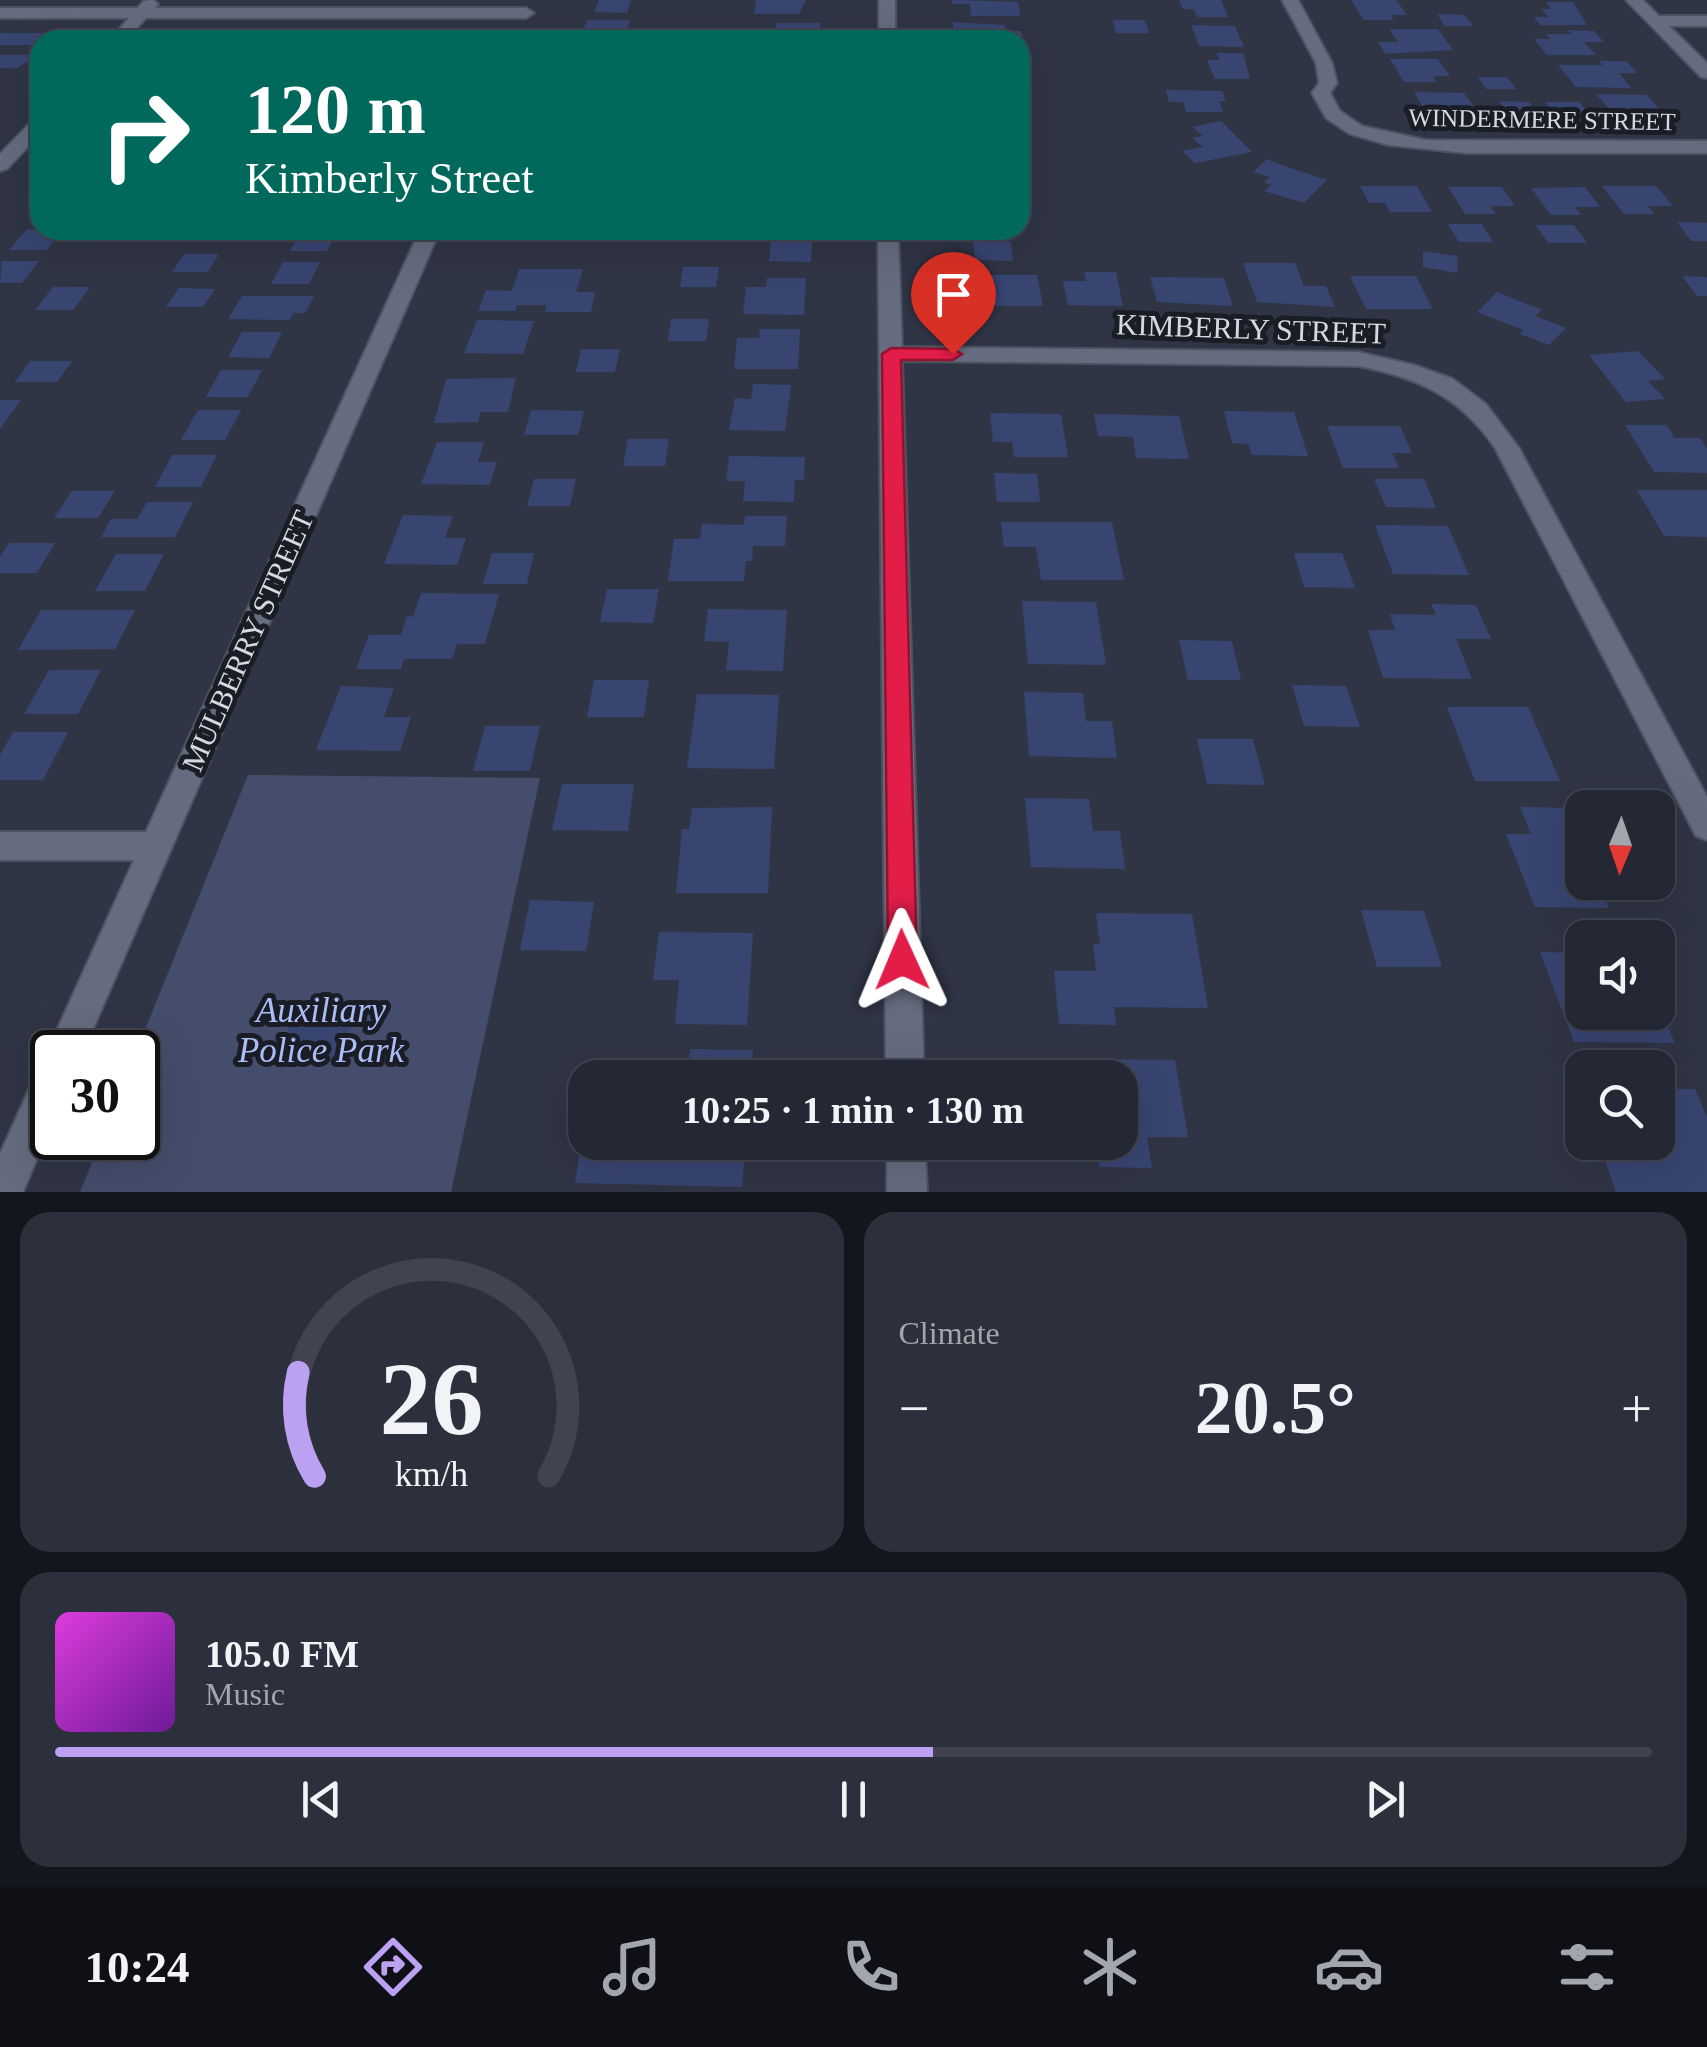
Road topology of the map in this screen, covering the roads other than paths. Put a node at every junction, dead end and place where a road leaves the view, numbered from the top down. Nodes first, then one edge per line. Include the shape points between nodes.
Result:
1 (154, 0) edge
2 (887, 0) edge
3 (1290, 0) edge
4 (1634, 0) edge
5 (529, 7) edge
6 (0, 12) edge
7 (142, 13) junction
8 (1655, 21) junction
9 (1707, 21) edge
10 (126, 30) edge
11 (519, 30) dead end
12 (887, 30) edge
13 (1707, 73) edge
14 (30, 133) edge
15 (1707, 148) edge
16 (0, 166) edge
17 (426, 240) edge
18 (888, 240) edge
19 (891, 354) junction
20 (1707, 827) edge
21 (0, 846) edge
22 (157, 846) junction
23 (75, 1030) edge
24 (905, 1060) edge
25 (30, 1130) edge
26 (906, 1160) edge
27 (3, 1192) edge
28 (907, 1192) edge

1 - 7 street
2 - 12 street
3 - 15 street, WINDERMERE STREET via 1324,64 1323,104 1365,133 1446,146
4 - 8 street
5 - 7 street
5 - 11 street
6 - 7 street
7 - 10 street
8 - 9 street
8 - 13 street
14 - 16 street
17 - 22 street, MULBERRY STREET
18 - 19 street
19 - 20 street, KIMBERLY STREET via 1358,359 1446,383 1475,403 1506,448
19 - 24 street
21 - 22 street
22 - 23 street, MULBERRY STREET
25 - 27 street
26 - 28 street

